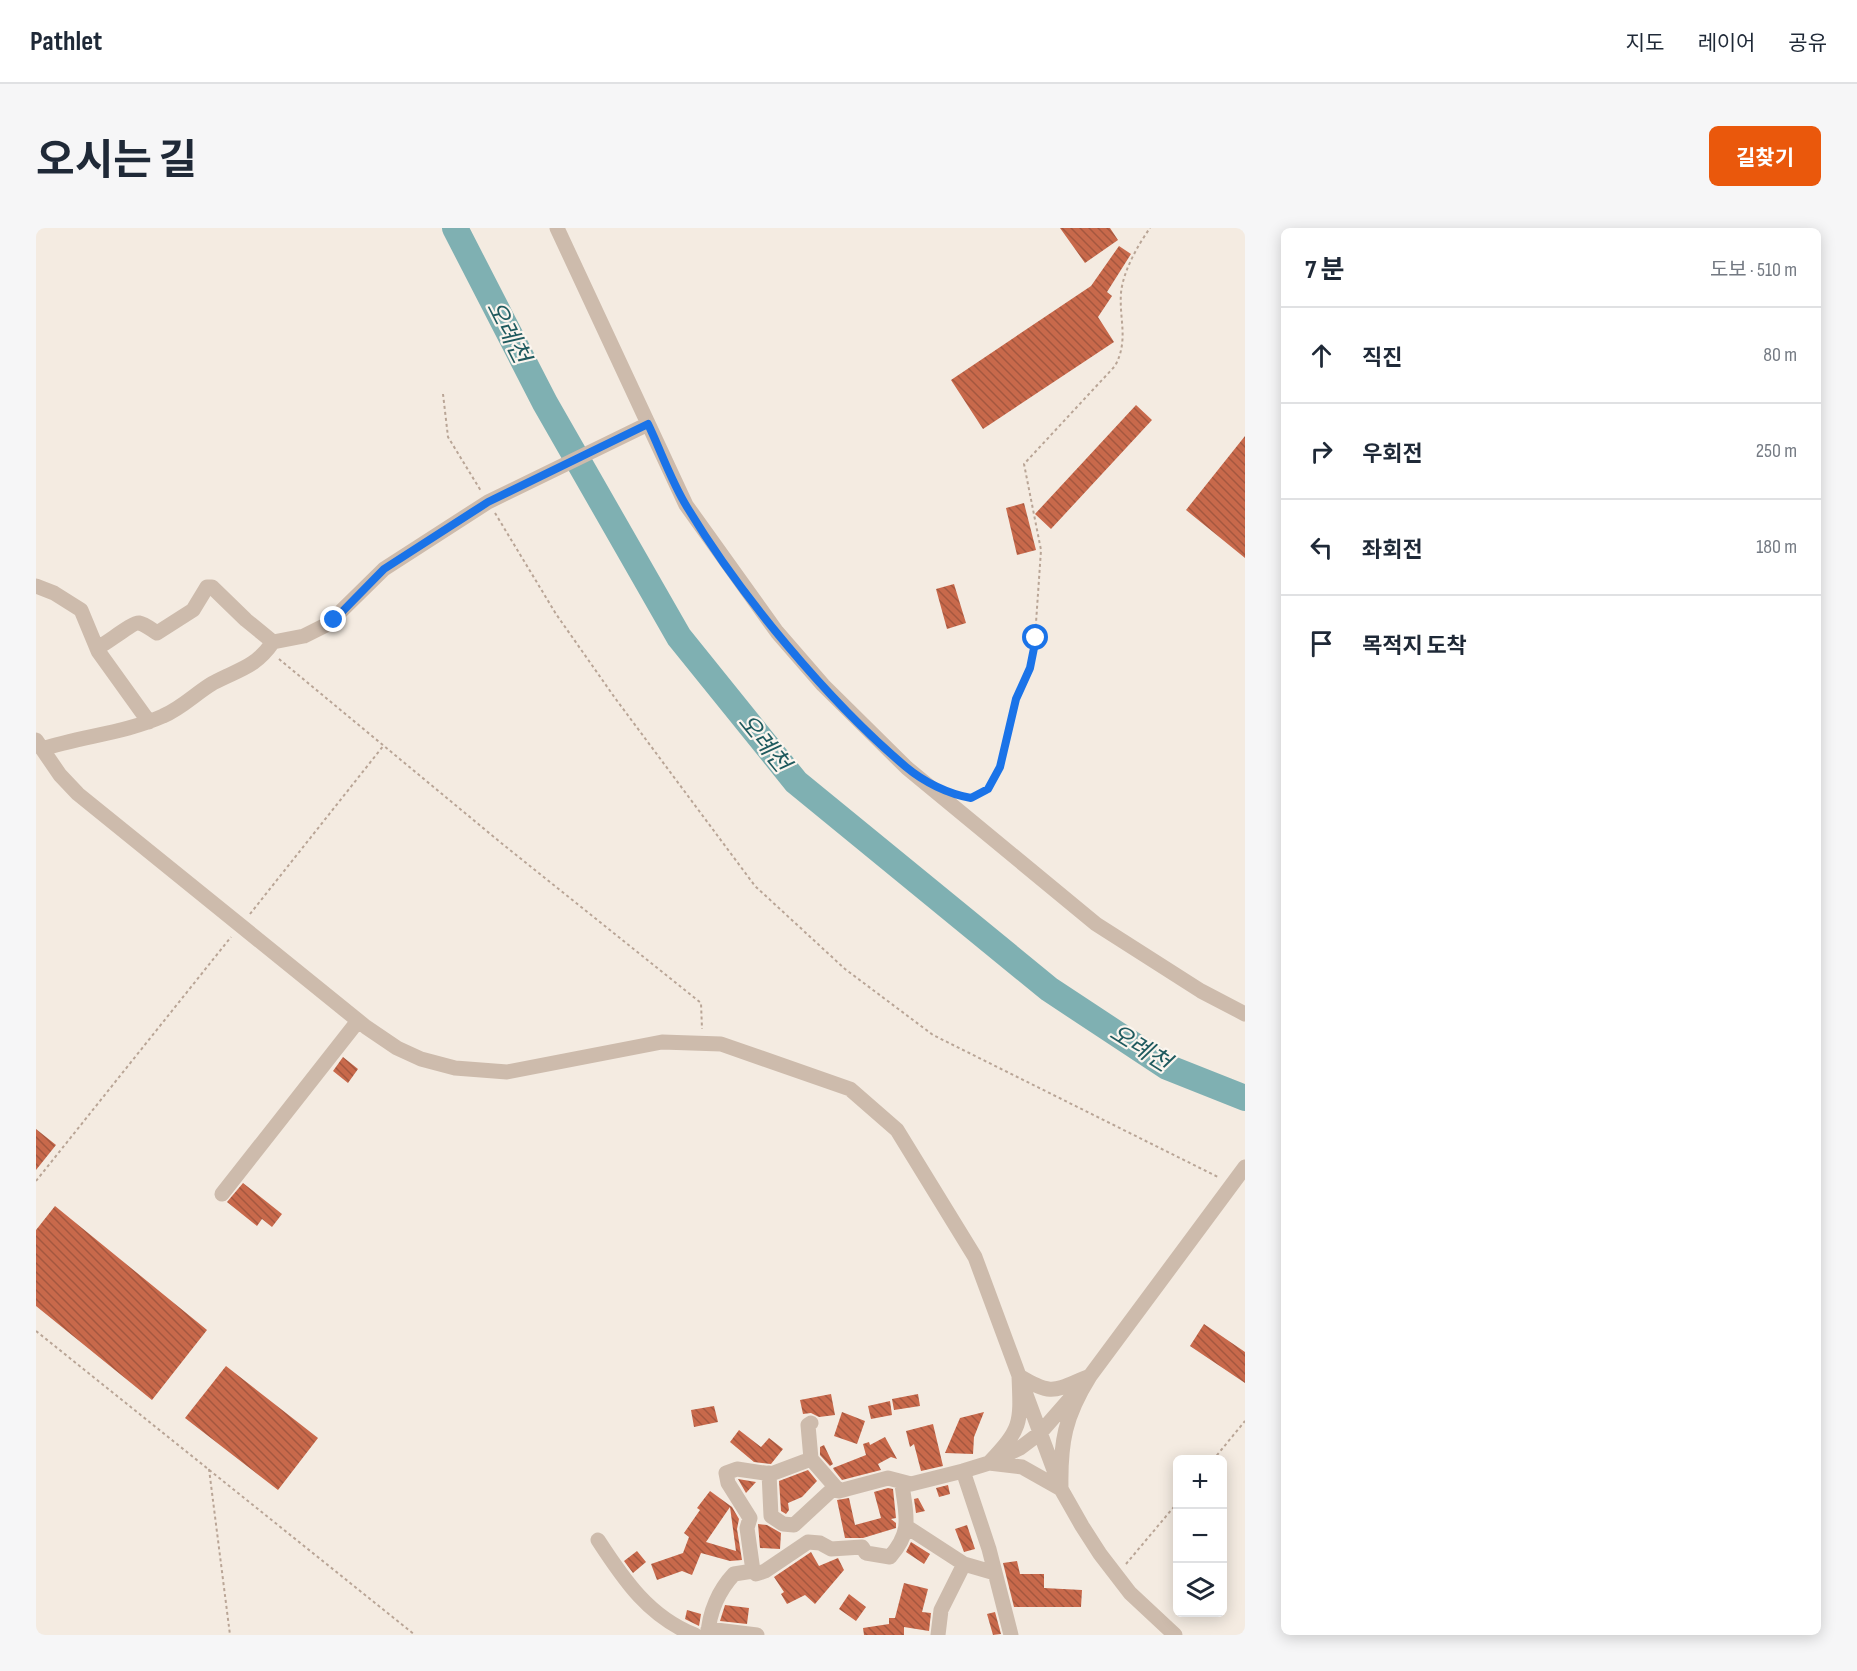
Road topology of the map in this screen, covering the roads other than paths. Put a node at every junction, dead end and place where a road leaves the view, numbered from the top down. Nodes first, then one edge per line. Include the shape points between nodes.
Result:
1 (557, 228) edge
2 (648, 424) junction
3 (36, 586) edge
4 (270, 646) junction
5 (97, 648) junction
6 (149, 722) junction
7 (39, 745) edge
8 (1245, 1014) edge
9 (358, 1021) junction
10 (1245, 1167) edge
11 (222, 1194) dead end
12 (1019, 1376) junction
13 (1090, 1376) junction
14 (811, 1423) dead end
15 (1040, 1433) junction
16 (811, 1459) junction
17 (989, 1463) junction
18 (963, 1471) junction
19 (769, 1473) junction
20 (902, 1484) junction
21 (835, 1487) junction
22 (1061, 1489) junction
23 (794, 1525) junction
24 (907, 1527) junction
25 (598, 1540) dead end
26 (808, 1542) junction
27 (964, 1564) junction
28 (753, 1571) junction
29 (995, 1574) junction
30 (704, 1633) edge
31 (1009, 1634) edge
32 (757, 1635) edge
33 (938, 1635) edge
34 (1175, 1635) edge

1 - 2 street
2 - 4 street via 488,502 384,569 328,624 313,633
2 - 8 street via 686,505 707,538 777,632 868,731 996,844 1096,924 1201,991
3 - 5 street via 81,610
4 - 5 street via 212,587 207,587 193,610 157,633 139,623 130,625
4 - 6 street via 260,660 218,681 177,710
5 - 6 street
6 - 7 street
7 - 9 street via 78,794
9 - 11 street
9 - 12 street via 397,1048 455,1068 487,1072 528,1070 662,1042 720,1044 850,1089 897,1130 975,1257
10 - 13 street
12 - 13 street via 1049,1391
12 - 15 street
12 - 17 street via 1019,1424 1014,1437
13 - 15 street
13 - 22 street via 1066,1420
14 - 16 street
15 - 17 street
15 - 22 street
16 - 19 street
16 - 21 street
17 - 18 street
17 - 22 street via 1022,1467
18 - 20 street
18 - 29 street
19 - 23 street via 771,1516 783,1524
19 - 28 street via 737,1469 726,1473 750,1518 747,1528
20 - 21 street via 888,1478 839,1491
20 - 24 street
21 - 23 street
22 - 34 street via 1116,1576
23 - 26 street
24 - 26 street via 890,1557 866,1553 862,1547 831,1549
24 - 27 street
25 - 30 street via 620,1575 670,1625
26 - 28 street via 765,1571
27 - 29 street
27 - 33 street via 941,1610
28 - 30 street via 734,1574 723,1586
29 - 31 street
30 - 32 street

